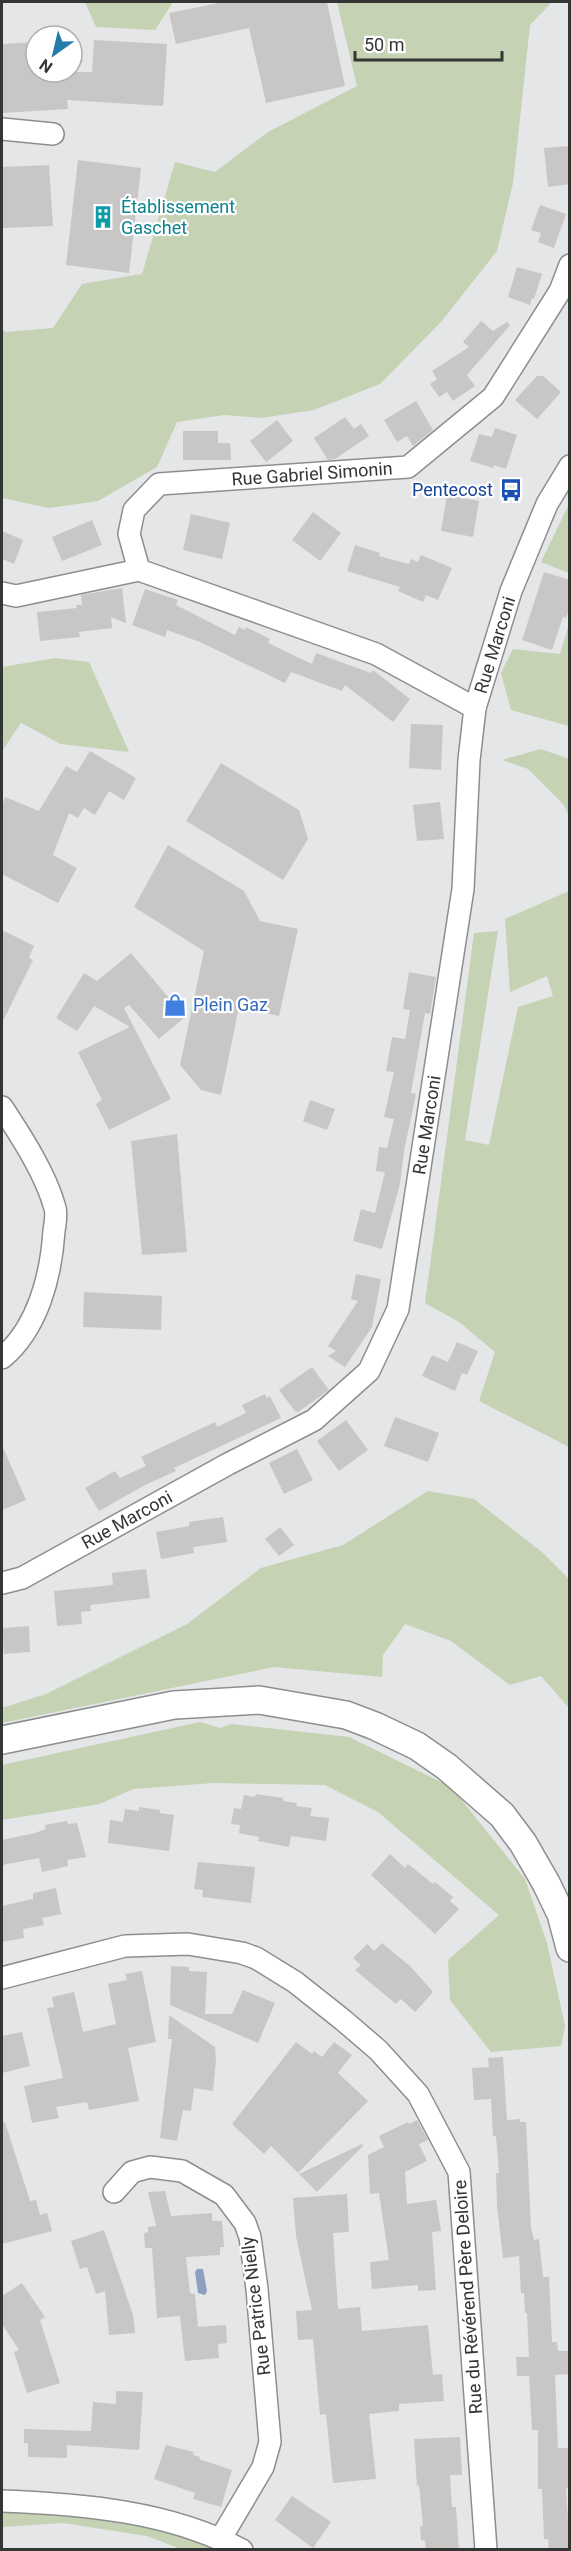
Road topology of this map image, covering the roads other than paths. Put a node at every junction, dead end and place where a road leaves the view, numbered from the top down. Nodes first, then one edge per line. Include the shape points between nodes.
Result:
1 (2, 129) edge
2 (53, 134) dead end
3 (570, 265) edge
4 (570, 466) edge
5 (140, 570) junction
6 (2, 593) edge
7 (475, 708) junction
8 (2, 1107) edge
9 (2, 1358) edge
10 (2, 1583) edge
11 (2, 1740) edge
12 (569, 1938) edge
13 (2, 1978) edge
14 (114, 2192) dead end
15 (2, 2501) edge
16 (221, 2538) junction
17 (242, 2550) edge
18 (486, 2550) edge

1 - 2 street
3 - 5 street, Rue Gabriel Simonin via 560,291 493,397 408,467 159,484 134,510 129,534
4 - 7 street, Rue Marconi via 547,504 512,591
5 - 6 street via 16,596
5 - 7 street via 376,654
7 - 10 street, Rue Marconi via 463,889 398,1309 369,1371 314,1420 22,1578
8 - 9 street via 28,1146 56,1209 44,1292 32,1321
11 - 12 main road via 174,1705 259,1700 346,1715 417,1746 502,1815 546,1883
13 - 18 street, Rue du Révérend Père Deloire via 125,1947 188,1944 242,1953 295,1982 343,2020 378,2050 418,2094 459,2172
14 - 16 street, Rue Patrice Nielly via 132,2172 150,2167 182,2171 224,2195 245,2223 250,2237 270,2442 263,2467
15 - 16 street via 116,2509
16 - 17 street

